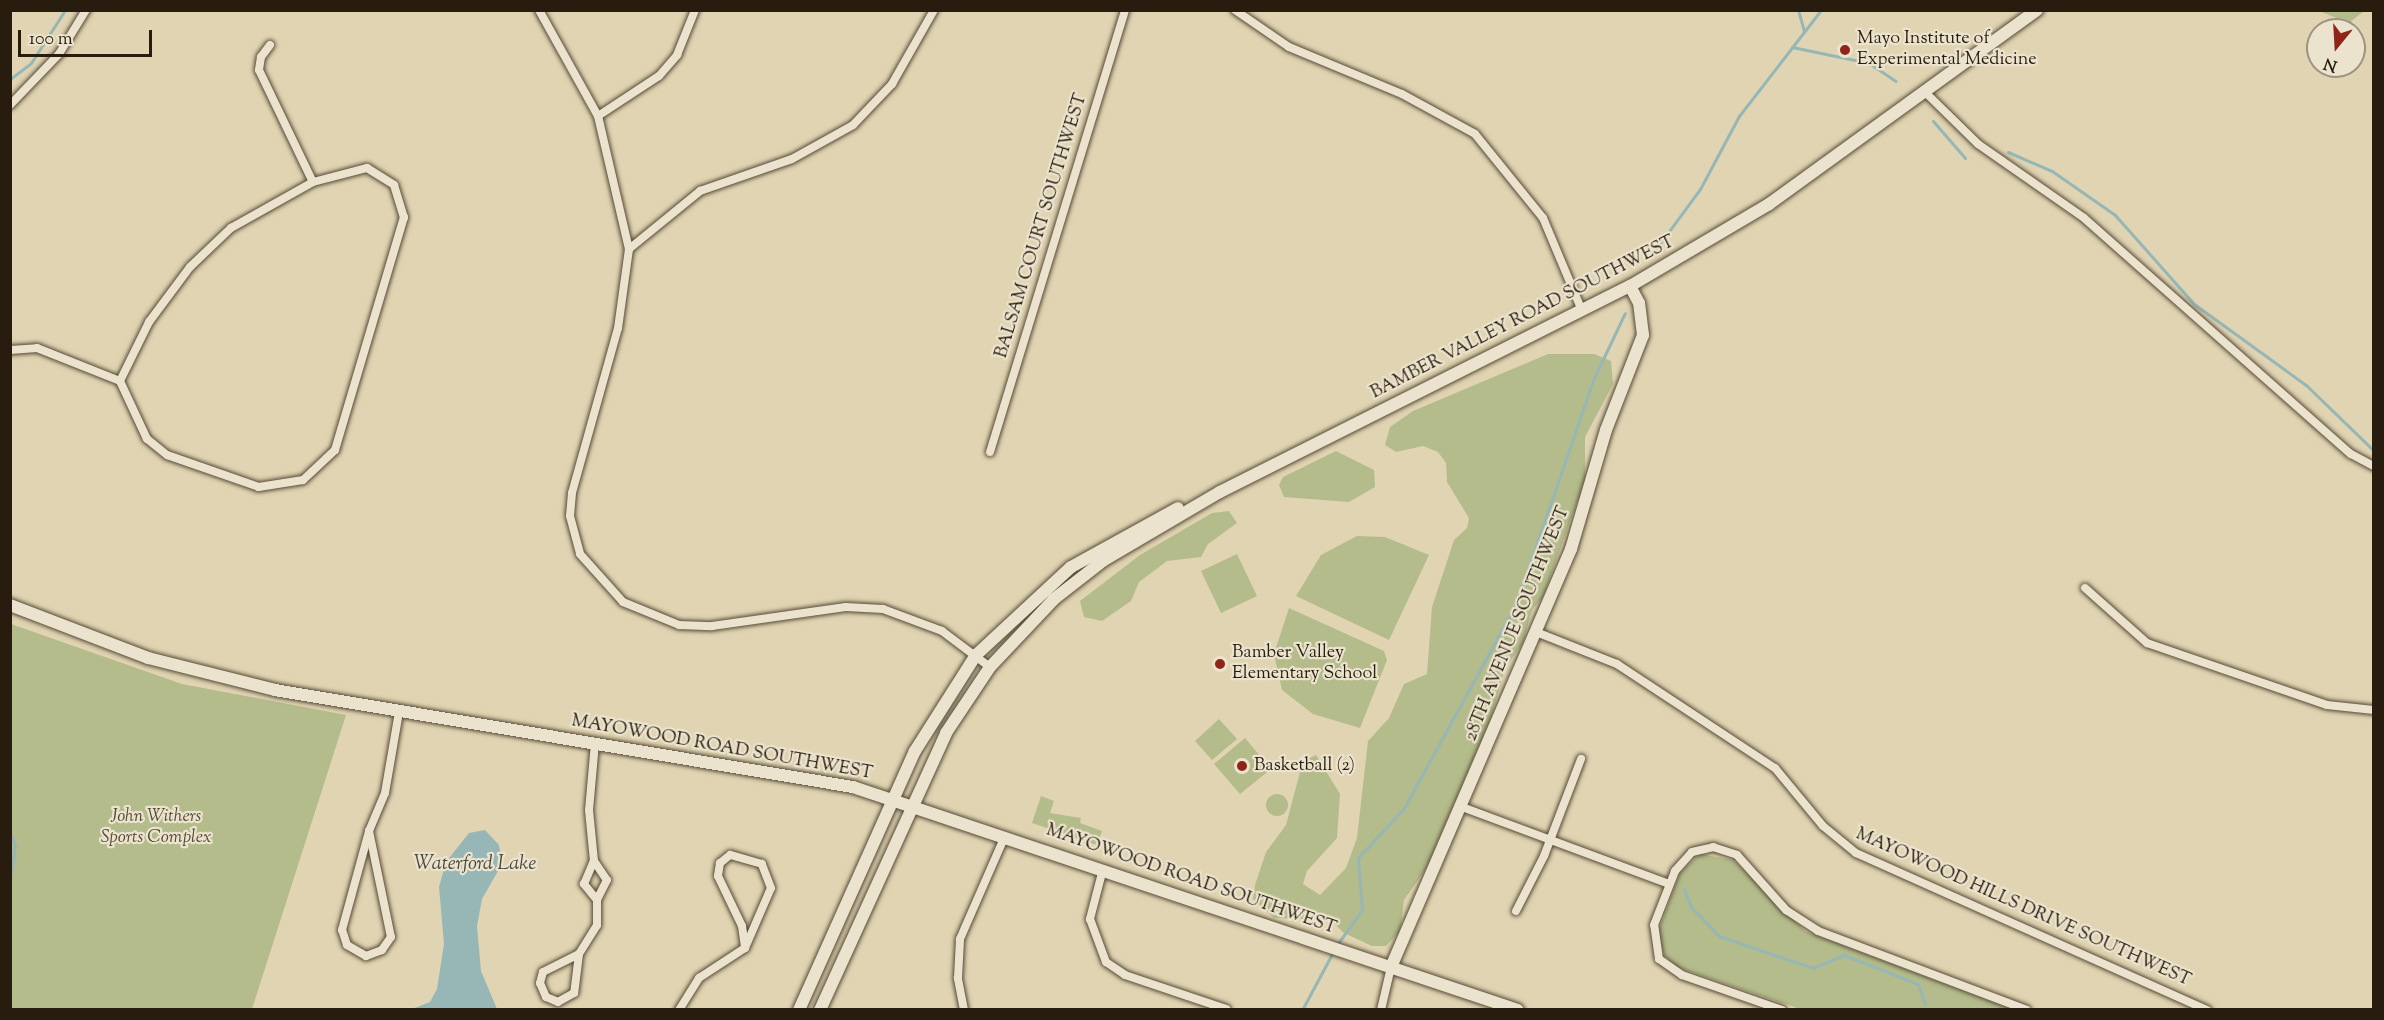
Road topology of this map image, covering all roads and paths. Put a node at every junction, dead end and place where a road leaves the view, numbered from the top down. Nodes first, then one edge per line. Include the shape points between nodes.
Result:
1 (86, 10) edge
2 (539, 10) edge
3 (695, 10) edge
4 (934, 10) edge
5 (1125, 10) edge
6 (1235, 10) edge
7 (2037, 10) edge
8 (270, 45) dead end
9 (1926, 93) junction
10 (10, 105) edge
11 (598, 116) junction
12 (314, 182) junction
13 (629, 249) junction
14 (1630, 286) junction
15 (1582, 311) junction
16 (10, 350) edge
17 (120, 381) junction
18 (990, 452) dead end
19 (2373, 466) edge
20 (1220, 492) junction
21 (2085, 588) dead end
22 (10, 605) edge
23 (1536, 632) junction
24 (976, 655) junction
25 (990, 668) junction
26 (2373, 710) edge
27 (399, 712) junction
28 (595, 743) junction
29 (1581, 759) dead end
30 (893, 798) junction
31 (912, 804) junction
32 (1462, 807) junction
33 (369, 831) junction
34 (1005, 836) junction
35 (1551, 840) junction
36 (594, 861) junction
37 (1102, 869) junction
38 (1669, 884) junction
39 (597, 900) junction
40 (1516, 911) dead end
41 (745, 948) junction
42 (579, 954) junction
43 (1391, 968) junction
44 (1226, 1009) edge
45 (679, 1010) edge
46 (800, 1010) edge
47 (820, 1010) edge
48 (964, 1010) edge
49 (1381, 1010) edge
50 (1518, 1010) edge
51 (1782, 1010) edge
52 (2027, 1010) edge
53 (2207, 1010) edge

1 - 10 street via 59,54
2 - 11 street
3 - 11 street via 677,55 659,76
4 - 13 street via 892,84 853,125 792,159 700,191
5 - 18 street, BALSAM COURT SOUTHWEST
6 - 15 street via 1289,47 1402,94 1475,134 1543,218
7 - 9 main road, BAMBER VALLEY ROAD SOUTHWEST
8 - 12 street via 261,57 259,70
9 - 14 main road, BAMBER VALLEY ROAD SOUTHWEST via 1778,198
9 - 19 street via 1978,144 2084,218 2330,436
11 - 13 street
12 - 17 street via 231,228 190,267 149,322
12 - 17 street via 368,168 384,173 403,203 404,217 345,429 321,467 303,480 259,487 185,464 147,439
13 - 24 street via 618,328 572,492 573,536 592,571 623,602 679,625 712,626 846,607 883,609 936,627
14 - 15 main road, BAMBER VALLEY ROAD SOUTHWEST
14 - 23 main road, 28TH AVENUE SOUTHWEST via 1643,335 1605,430 1571,549
15 - 20 main road, BAMBER VALLEY ROAD SOUTHWEST
16 - 17 street via 37,348
20 - 24 main road, BAMBER VALLEY ROAD SOUTHWEST via 1156,516 1071,567
20 - 25 main road, BAMBER VALLEY ROAD SOUTHWEST via 1104,560 1054,599
21 - 26 street via 2147,643 2327,705
22 - 27 main road, MAYOWOOD ROAD SOUTHWEST via 148,658 275,690
23 - 32 main road, 28TH AVENUE SOUTHWEST
23 - 53 street, MAYOWOOD HILLS DRIVE SOUTHWEST via 1608,659 1767,762 1793,784 1833,836 1856,853
24 - 25 street
24 - 30 main road, BAMBER VALLEY ROAD SOUTHWEST via 927,728
25 - 31 main road, BAMBER VALLEY ROAD SOUTHWEST via 946,734
27 - 28 main road, MAYOWOOD ROAD SOUTHWEST
27 - 33 street via 385,793
28 - 30 main road, MAYOWOOD ROAD SOUTHWEST via 834,783
28 - 36 street via 588,796
29 - 35 street
30 - 31 main road, MAYOWOOD ROAD SOUTHWEST
30 - 46 main road, BAMBER VALLEY ROAD SOUTHWEST
31 - 34 main road, MAYOWOOD ROAD SOUTHWEST
31 - 47 main road, BAMBER VALLEY ROAD SOUTHWEST
32 - 35 street
32 - 43 main road, 28TH AVENUE SOUTHWEST
33 - 33 street via 342,930 350,949 366,956 382,950 391,937
34 - 37 main road, MAYOWOOD ROAD SOUTHWEST
34 - 48 street via 961,933 958,978
35 - 38 street
35 - 40 street
36 - 39 street via 607,880
36 - 39 street via 584,884
37 - 43 main road, MAYOWOOD ROAD SOUTHWEST
37 - 44 street via 1090,919 1106,962 1125,975
38 - 51 street via 1652,932 1659,959 1682,975
38 - 52 street via 1684,857 1698,849 1722,848 1808,926
39 - 42 street via 597,925
41 - 41 street via 742,926 718,876 720,863 730,855 762,864 771,877
41 - 45 street via 699,978
42 - 42 street via 543,972 540,983 546,997 558,1002 574,993
43 - 49 street
43 - 50 main road, MAYOWOOD ROAD SOUTHWEST

